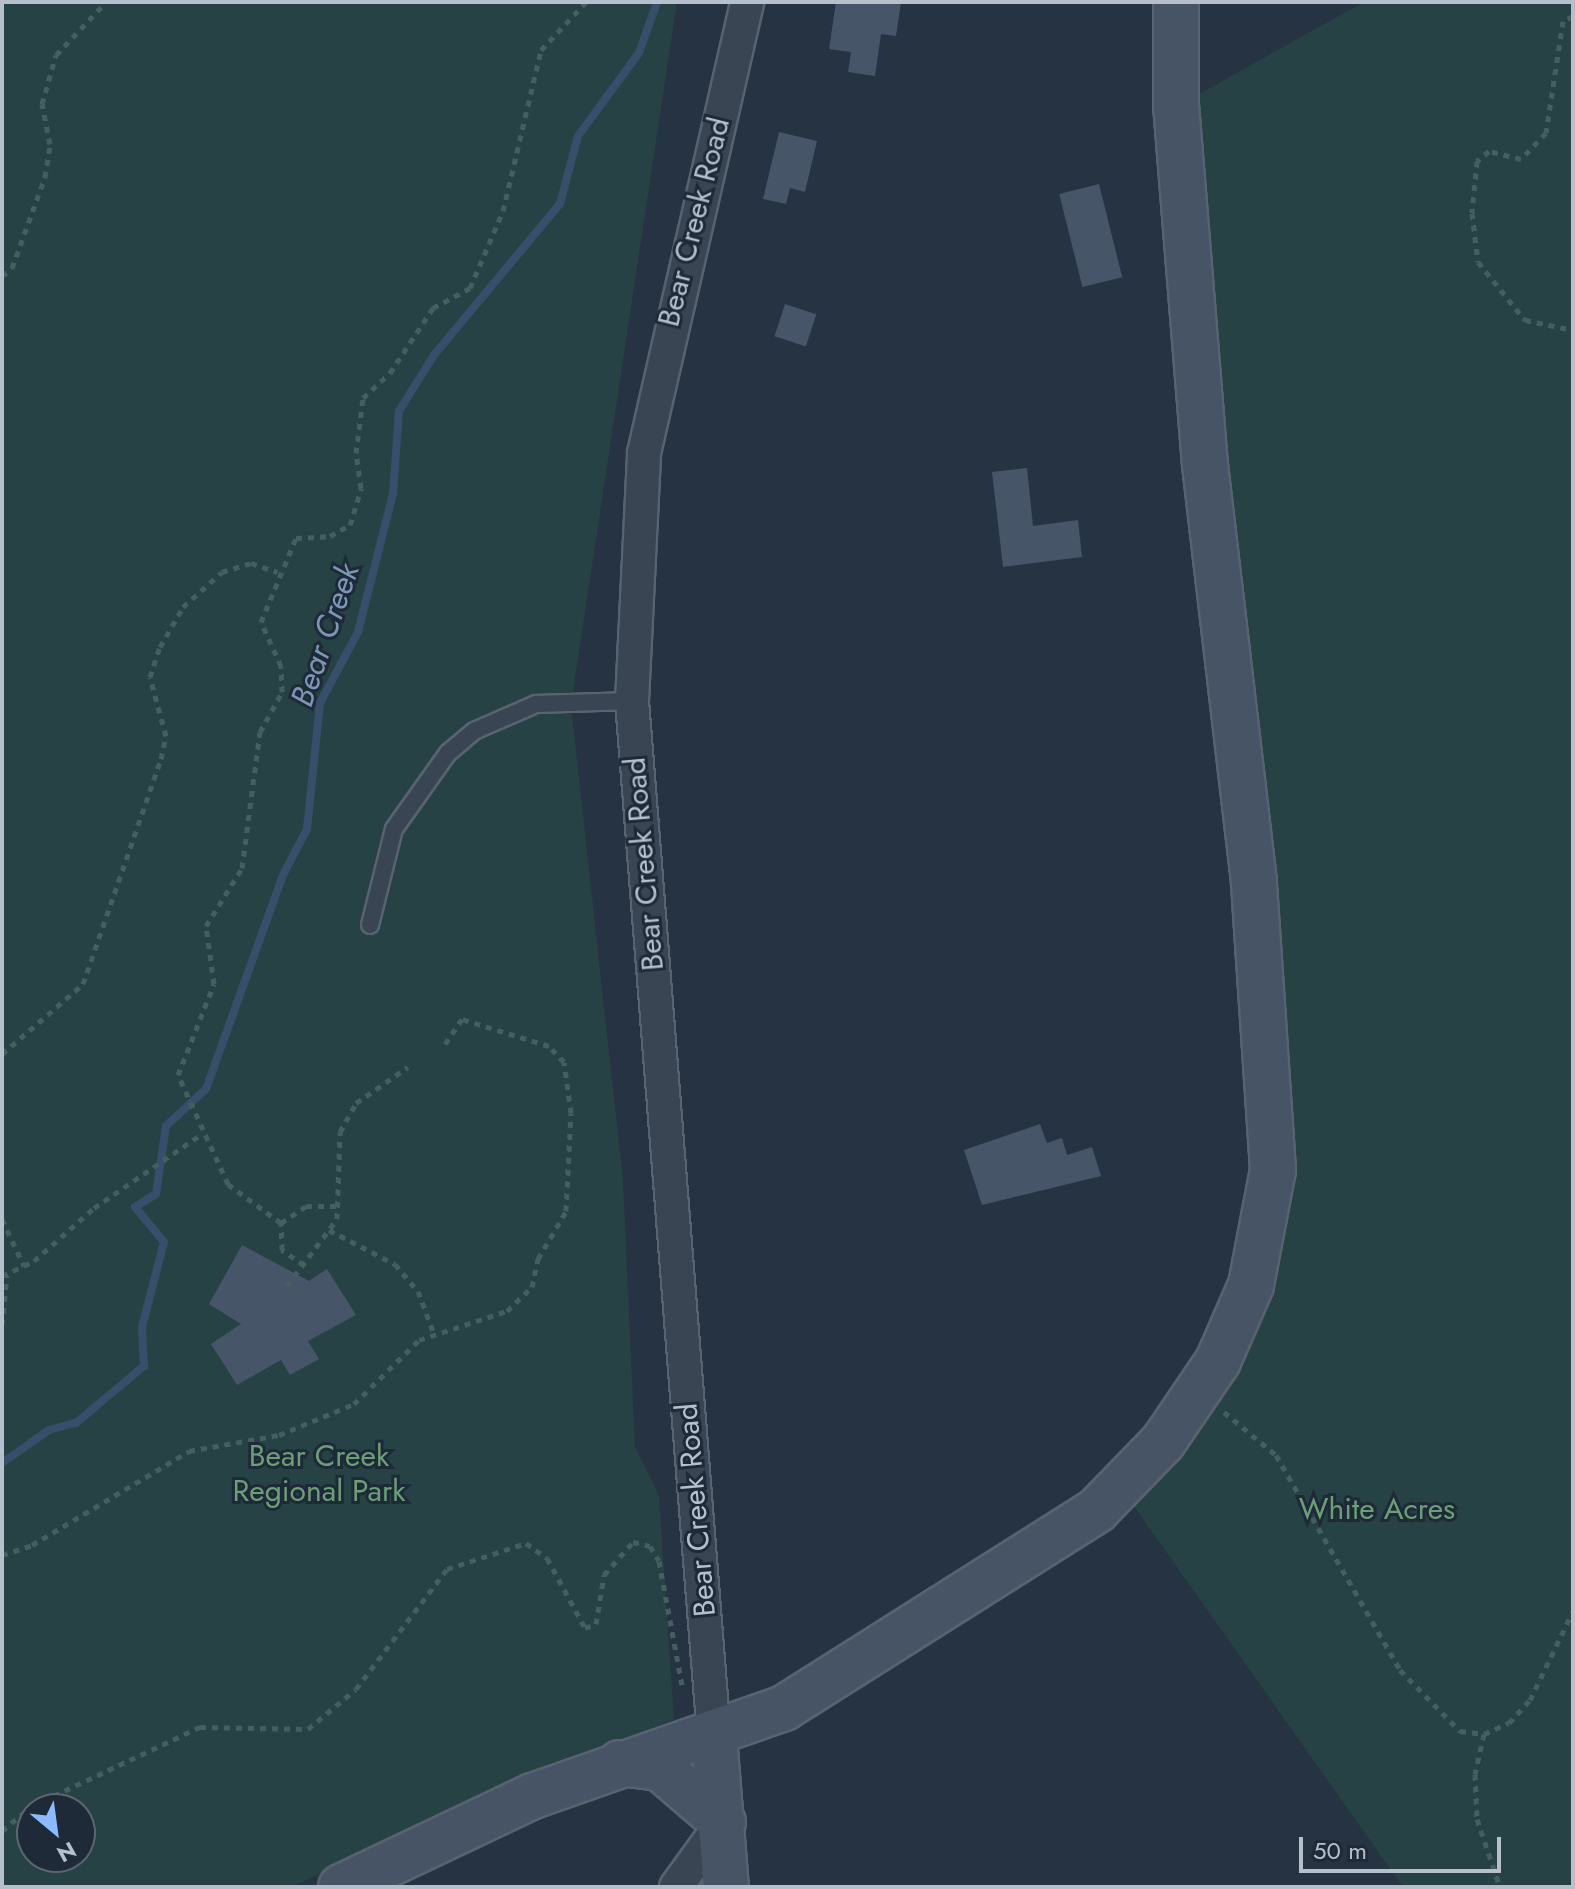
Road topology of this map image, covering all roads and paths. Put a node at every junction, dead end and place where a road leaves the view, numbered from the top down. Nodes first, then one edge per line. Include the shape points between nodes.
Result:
1 (106, 2) edge
2 (586, 2) edge
3 (747, 2) edge
4 (1176, 2) edge
5 (1573, 16) edge
6 (2, 276) edge
7 (1573, 330) edge
8 (277, 572) junction
9 (632, 701) junction
10 (370, 925) dead end
11 (443, 1047) dead end
12 (2, 1054) edge
13 (408, 1067) dead end
14 (203, 1133) junction
15 (338, 1206) junction
16 (2, 1219) edge
17 (281, 1223) junction
18 (329, 1230) junction
19 (304, 1265) junction
20 (24, 1266) junction
21 (5, 1275) edge
22 (287, 1286) dead end
23 (2, 1325) edge
24 (434, 1334) junction
25 (1196, 1393) junction
26 (2, 1555) edge
27 (1573, 1611) edge
28 (713, 1724) junction
29 (1484, 1734) junction
30 (620, 1763) junction
31 (723, 1822) junction
32 (2, 1831) edge
33 (341, 1887) edge
34 (676, 1887) edge
35 (726, 1887) edge
36 (1500, 1887) edge

1 - 6 path via 56,55 42,104 50,144 45,177 12,268
2 - 8 path via 541,50 503,211 470,288 433,308 390,373 363,398 356,453 361,488 350,525 330,536 296,538
3 - 9 street, Bear Creek Road via 644,453
4 - 25 street via 1176,108 1201,419 1254,882 1273,1170 1251,1285
5 - 7 path via 1563,21 1546,133 1521,159 1489,151 1477,161 1472,213 1478,262 1525,320
8 - 12 path via 251,563 222,572 183,607 160,647 150,677 166,736 161,759 83,984
8 - 14 path via 261,622 281,666 282,692 260,732 242,868 206,926 214,984 178,1075
9 - 10 lane via 536,704 474,731 448,753 394,829
9 - 28 street, Bear Creek Road
11 - 24 path via 462,1019 549,1046 564,1062 570,1142 566,1211 538,1259 532,1287 507,1311
13 - 15 path via 368,1089 340,1132
14 - 17 path via 228,1184
14 - 20 path via 133,1179
15 - 17 path via 306,1206
15 - 18 path
16 - 20 path
17 - 19 path via 282,1250
18 - 19 path
18 - 24 path via 395,1264 418,1291
19 - 22 path
20 - 21 path
21 - 23 path
24 - 26 path via 419,1340 354,1404 279,1435 189,1451 32,1545
25 - 28 street via 1163,1442 1097,1510 784,1708
25 - 29 path via 1276,1455 1358,1606 1431,1708 1460,1731
27 - 29 path via 1530,1700 1509,1723
28 - 30 street
28 - 31 street
28 - 32 path via 677,1685 659,1561 650,1546 633,1542 604,1575 596,1624 585,1628 547,1558 526,1543 447,1569 356,1689 308,1729 200,1727 32,1806
29 - 36 path via 1475,1774 1477,1819
30 - 31 street via 660,1768
30 - 33 street
31 - 34 street
31 - 35 street

